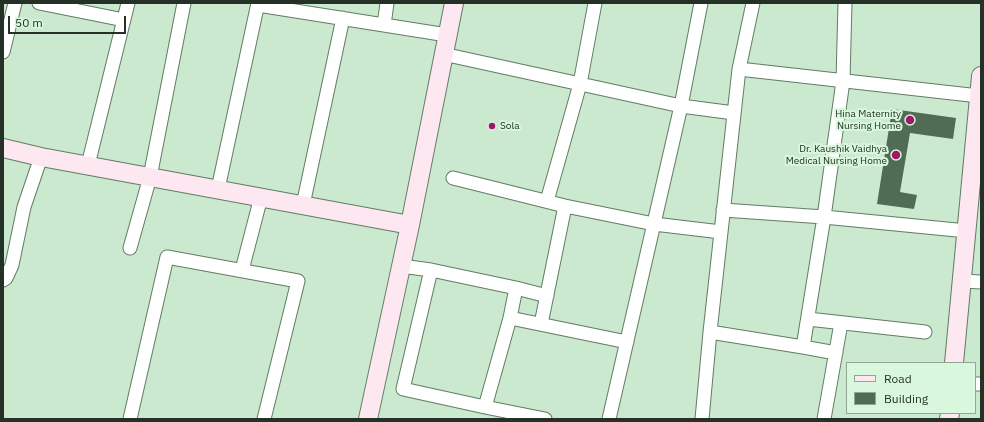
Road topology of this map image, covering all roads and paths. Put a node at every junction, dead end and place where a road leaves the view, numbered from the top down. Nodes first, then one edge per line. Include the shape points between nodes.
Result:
1 (14, 3) edge
2 (39, 3) edge
3 (128, 3) edge
4 (184, 3) edge
5 (387, 3) edge
6 (454, 3) edge
7 (595, 3) edge
8 (701, 3) edge
9 (753, 3) edge
10 (845, 3) edge
11 (258, 4) edge
12 (343, 18) junction
13 (124, 20) junction
14 (384, 25) junction
15 (447, 35) junction
16 (3, 52) edge
17 (443, 54) junction
18 (739, 69) junction
19 (981, 76) edge
20 (843, 81) junction
21 (580, 84) junction
22 (979, 96) junction
23 (681, 106) junction
24 (734, 113) junction
25 (3, 148) edge
26 (41, 157) junction
27 (88, 165) junction
28 (976, 173) edge
29 (150, 177) junction
30 (453, 178) dead end
31 (218, 189) junction
32 (261, 197) junction
33 (547, 201) junction
34 (302, 205) junction
35 (565, 206) junction
36 (723, 210) junction
37 (824, 217) junction
38 (654, 224) junction
39 (410, 225) junction
40 (967, 231) junction
41 (721, 232) junction
42 (130, 248) dead end
43 (401, 266) junction
44 (242, 270) junction
45 (431, 270) junction
46 (3, 280) edge
47 (962, 281) junction
48 (981, 282) edge
49 (516, 288) junction
50 (547, 296) junction
51 (510, 318) junction
52 (808, 319) junction
53 (541, 324) junction
54 (841, 324) junction
55 (710, 332) junction
56 (925, 332) dead end
57 (627, 342) junction
58 (804, 347) junction
59 (836, 353) junction
60 (954, 362) edge
61 (485, 407) junction
62 (130, 419) edge
63 (264, 419) edge
64 (368, 419) edge
65 (545, 419) edge
66 (609, 419) edge
67 (702, 419) edge
68 (824, 419) edge

1 - 16 street
2 - 13 street
3 - 13 street
4 - 29 street
5 - 14 street
6 - 15 street
7 - 21 street
8 - 23 street
9 - 18 street
10 - 20 street
11 - 12 street
11 - 31 street
12 - 14 street
12 - 34 street
13 - 27 street
14 - 15 street
15 - 17 street
17 - 21 street
17 - 39 street
18 - 20 street
18 - 24 street
19 - 22 street
20 - 22 street
20 - 37 street
21 - 23 street
21 - 33 street
22 - 28 street
23 - 24 street
23 - 38 street
24 - 36 street
25 - 26 street
26 - 27 street
26 - 46 street via 24,207 12,265
27 - 29 street
28 - 40 street
29 - 31 street
29 - 42 street
30 - 33 street
31 - 32 street
32 - 34 street
32 - 44 street
33 - 35 street
34 - 39 street
35 - 38 street
35 - 50 street
36 - 37 street
36 - 41 street
37 - 40 street
37 - 52 street
38 - 41 street
38 - 57 street
39 - 43 street
40 - 47 street
41 - 55 street
43 - 45 street
43 - 64 street
44 - 62 street via 167,257
44 - 63 street via 298,281
45 - 49 street
45 - 61 street via 403,389
47 - 48 street
47 - 60 street
49 - 50 street
49 - 51 street
50 - 53 street
51 - 53 street
51 - 61 street
52 - 54 street
52 - 58 street
53 - 57 street
54 - 56 street
54 - 59 street
55 - 58 street
55 - 67 street
57 - 66 street
58 - 59 street
59 - 68 street
61 - 65 street

